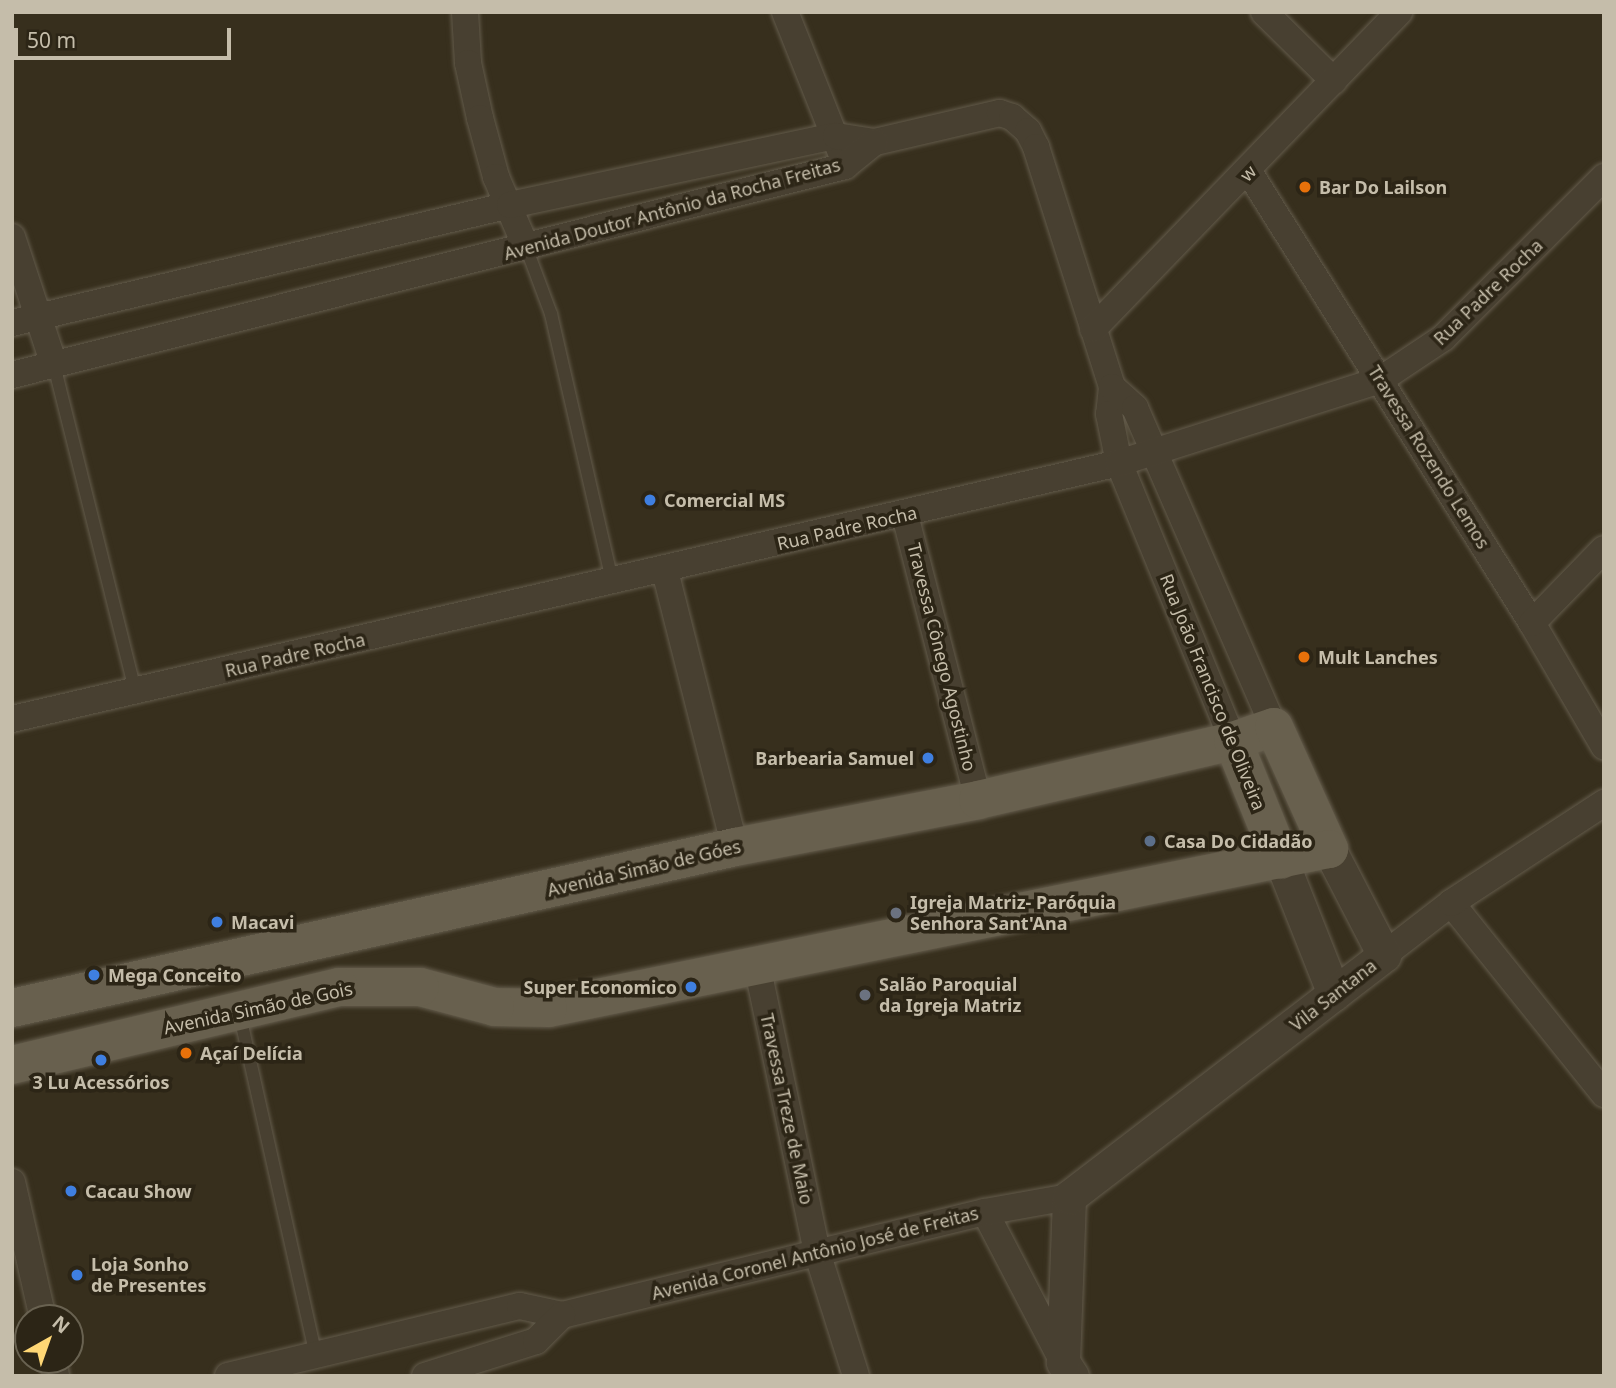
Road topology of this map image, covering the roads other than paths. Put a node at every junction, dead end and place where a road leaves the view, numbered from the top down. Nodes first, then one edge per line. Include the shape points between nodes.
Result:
1 (465, 12) edge
2 (785, 12) edge
3 (1264, 12) edge
4 (1399, 12) edge
5 (1334, 81) junction
6 (836, 136) junction
7 (875, 142) junction
8 (845, 166) junction
9 (1249, 172) junction
10 (1604, 177) edge
11 (509, 205) junction
12 (12, 237) edge
13 (526, 247) junction
14 (25, 320) edge
15 (1093, 329) junction
16 (54, 365) junction
17 (12, 375) edge
18 (1380, 380) junction
19 (1112, 387) junction
20 (1155, 452) junction
21 (1119, 463) junction
22 (905, 514) junction
23 (1604, 549) edge
24 (666, 571) junction
25 (612, 583) junction
26 (1532, 623) junction
27 (135, 691) junction
28 (12, 719) edge
29 (1274, 727) junction
30 (1233, 741) junction
31 (1604, 746) edge
32 (978, 800) junction
33 (1604, 803) edge
34 (735, 847) junction
35 (1329, 849) junction
36 (1281, 860) junction
37 (1451, 903) junction
38 (1384, 955) junction
39 (757, 965) junction
40 (1334, 994) junction
41 (12, 1008) edge
42 (239, 1009) junction
43 (12, 1065) edge
44 (1604, 1094) edge
45 (12, 1182) edge
46 (1069, 1197) junction
47 (985, 1212) junction
48 (817, 1252) junction
49 (40, 1304) edge
50 (562, 1315) junction
51 (318, 1365) edge
52 (1068, 1369) edge
53 (228, 1376) edge
54 (425, 1376) edge
55 (856, 1376) edge

1 - 11 street via 468,63 480,118
2 - 6 street
3 - 5 street
4 - 5 street, w
5 - 9 street, w
6 - 7 street, Avenida Doutor Antônio da Rocha Freitas
6 - 8 street
6 - 11 street, Avenida Doutor Antônio da Rocha Freitas
7 - 8 street, Avenida Doutor Antônio da Rocha Freitas
7 - 15 street, Rua João Francisco de Oliveira via 1000,113 1021,122 1036,147
8 - 13 street, Avenida Doutor Antônio da Rocha Freitas
9 - 15 street, w
9 - 18 street, Travessa Rozendo Lemos
10 - 18 street, Rua Padre Rocha via 1443,338
11 - 13 street
11 - 14 street, Avenida Doutor Antônio da Rocha Freitas
12 - 14 street
13 - 16 street, Avenida Doutor Antônio da Rocha Freitas
13 - 25 lane via 551,314
14 - 16 street
15 - 19 street, Rua João Francisco de Oliveira
16 - 17 street, Avenida Doutor Antônio da Rocha Freitas
16 - 27 lane
18 - 20 street, Rua Padre Rocha
18 - 26 street, Travessa Rozendo Lemos
19 - 20 street, Rua João Francisco de Oliveira via 1135,408
19 - 21 street, Rua João Francisco de Oliveira via 1109,414
20 - 21 street, Rua Padre Rocha
20 - 29 street, Rua João Francisco de Oliveira
21 - 22 street, Rua Padre Rocha
21 - 30 street, Rua João Francisco de Oliveira
22 - 24 street, Rua Padre Rocha
22 - 32 street, Travessa Cônego Agostinho
23 - 26 street
24 - 25 street, Rua Padre Rocha
24 - 34 street
25 - 27 street, Rua Padre Rocha
26 - 31 street, Travessa Rozendo Lemos
27 - 28 street, Rua Padre Rocha
29 - 30 main road, Avenida Simão de Góes
29 - 35 main road, Rua João Francisco de Oliveira
30 - 32 main road, Avenida Simão de Góes
30 - 36 main road, Rua João Francisco de Oliveira
32 - 34 main road, Avenida Simão de Góes
33 - 37 street, Vila Santana
34 - 41 main road, Avenida Simão de Góes
35 - 36 main road, Avenida Simão de Gois
35 - 38 street, Rua João Francisco de Oliveira
36 - 39 main road, Avenida Simão de Gois
36 - 40 street, Rua João Francisco de Oliveira
37 - 38 street, Vila Santana
37 - 44 street
38 - 40 street, Vila Santana
39 - 42 main road, Avenida Simão de Gois via 519,1011 420,987 380,984 339,987
39 - 48 street, Travessa Treze de Maio
40 - 46 street, Vila Santana
42 - 43 main road, Avenida Simão de Gois
42 - 51 lane
45 - 49 street
46 - 47 street, Avenida Coronel Antônio José de Freitas
46 - 52 street
47 - 48 street, Avenida Coronel Antônio José de Freitas
47 - 52 street
48 - 50 street, Avenida Coronel Antônio José de Freitas
48 - 55 street, Travessa Treze de Maio
50 - 51 street, Avenida Coronel Antônio José de Freitas via 520,1306
50 - 54 street via 537,1341
51 - 53 street, Avenida Coronel Antônio José de Freitas

